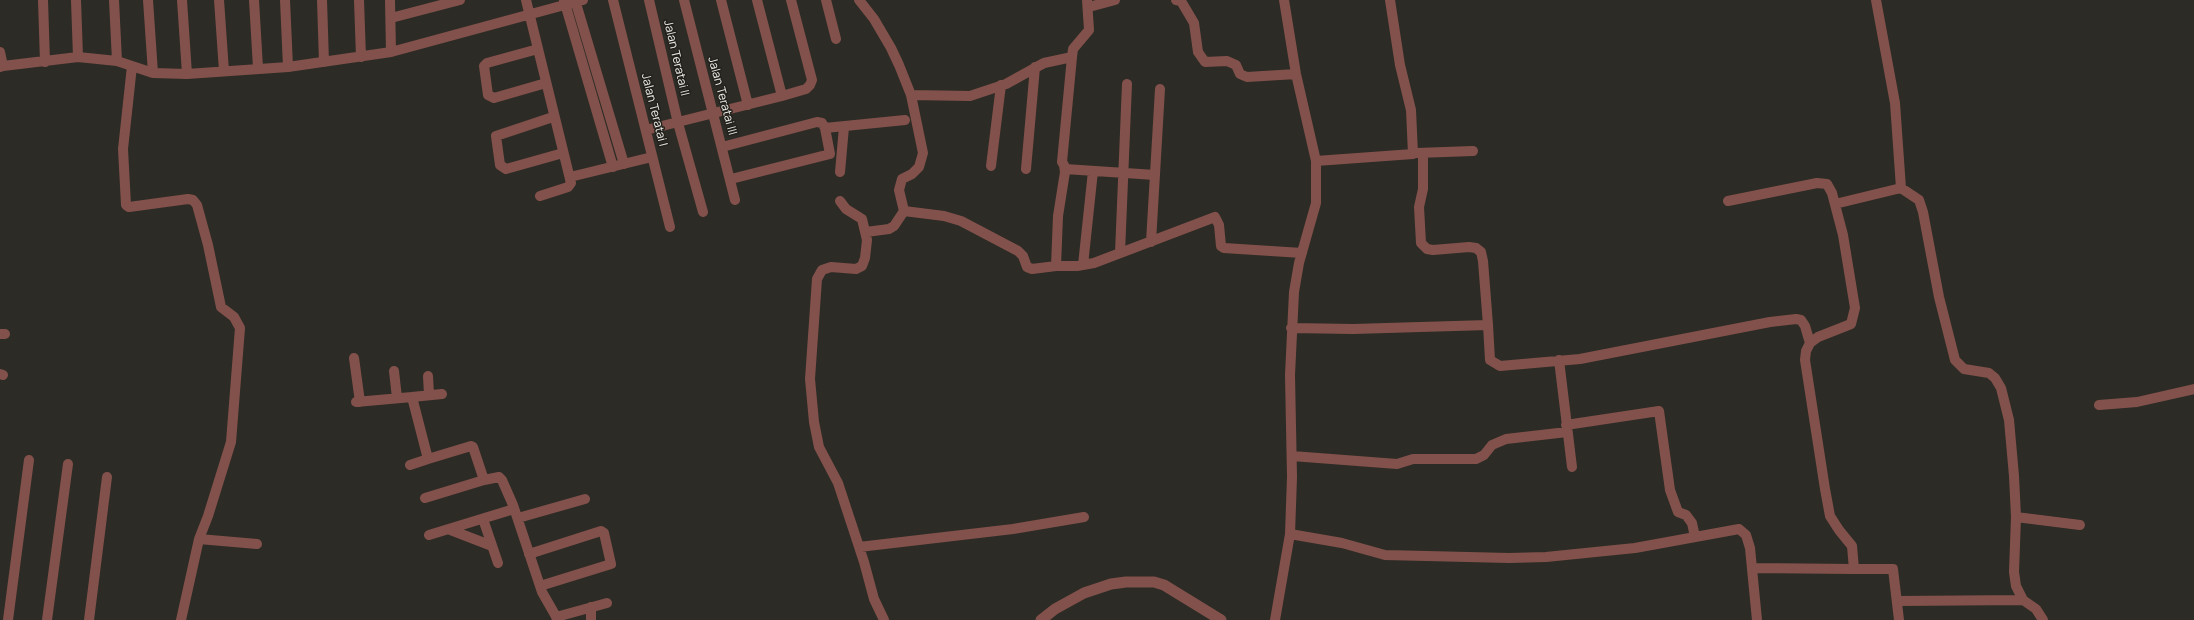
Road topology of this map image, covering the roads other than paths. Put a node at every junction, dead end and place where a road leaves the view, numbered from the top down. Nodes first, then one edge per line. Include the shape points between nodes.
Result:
1 (43, 0) edge
2 (76, 0) edge
3 (114, 0) edge
4 (148, 0) edge
5 (182, 0) edge
6 (219, 0) edge
7 (254, 0) edge
8 (285, 0) edge
9 (322, 0) edge
10 (359, 0) edge
11 (390, 0) edge
12 (460, 0) edge
13 (526, 0) edge
14 (613, 0) edge
15 (649, 0) edge
16 (684, 0) edge
17 (721, 0) edge
18 (757, 0) edge
19 (791, 0) edge
20 (826, 0) edge
21 (859, 0) edge
22 (1115, 0) edge
23 (1176, 0) edge
24 (1284, 0) edge
25 (1390, 0) edge
26 (1876, 0) edge
27 (578, 1) edge
28 (565, 2) edge
29 (1088, 3) edge
30 (530, 15) junction
31 (391, 18) junction
32 (836, 39) dead end
33 (538, 49) junction
34 (0, 52) edge
35 (391, 52) junction
36 (78, 57) junction
37 (361, 57) junction
38 (1072, 57) junction
39 (117, 61) junction
40 (45, 62) junction
41 (324, 62) junction
42 (1, 66) edge
43 (132, 66) junction
44 (288, 67) junction
45 (1034, 67) junction
46 (258, 68) junction
47 (224, 71) junction
48 (153, 73) junction
49 (187, 74) junction
50 (1296, 74) junction
51 (546, 83) junction
52 (1127, 84) dead end
53 (1001, 85) junction
54 (1160, 89) dead end
55 (782, 96) junction
56 (911, 96) junction
57 (748, 105) junction
58 (713, 114) junction
59 (554, 117) junction
60 (905, 120) dead end
61 (678, 122) junction
62 (844, 127) junction
63 (825, 128) junction
64 (646, 130) junction
65 (722, 147) junction
66 (1473, 151) dead end
67 (841, 152) junction
68 (563, 153) junction
69 (1418, 153) junction
70 (830, 154) junction
71 (652, 157) junction
72 (1316, 161) junction
73 (624, 164) junction
74 (991, 166) dead end
75 (613, 167) junction
76 (1026, 168) dead end
77 (1065, 168) junction
78 (1093, 170) junction
79 (840, 172) dead end
80 (1123, 173) junction
81 (1155, 175) junction
82 (570, 177) junction
83 (731, 179) junction
84 (1901, 188) junction
85 (540, 196) dead end
86 (735, 200) dead end
87 (840, 201) dead end
88 (1728, 201) dead end
89 (1834, 204) junction
90 (904, 211) junction
91 (703, 212) dead end
92 (670, 227) dead end
93 (866, 232) junction
94 (1151, 242) junction
95 (1302, 253) junction
96 (1120, 254) junction
97 (1083, 265) junction
98 (1056, 266) junction
99 (1488, 325) junction
100 (1292, 328) junction
101 (1810, 343) junction
102 (354, 358) dead end
103 (1559, 360) junction
104 (394, 371) dead end
105 (428, 376) dead end
106 (2194, 389) edge
107 (442, 394) dead end
108 (429, 395) junction
109 (412, 397) junction
110 (397, 398) junction
111 (2099, 405) dead end
112 (1567, 428) junction
113 (1292, 456) junction
114 (428, 459) junction
115 (29, 460) dead end
116 (68, 464) dead end
117 (410, 465) dead end
118 (1572, 467) dead end
119 (107, 477) dead end
120 (484, 480) junction
121 (425, 498) dead end
122 (585, 499) dead end
123 (516, 513) junction
124 (1084, 517) dead end
125 (2016, 517) junction
126 (484, 519) junction
127 (2080, 525) dead end
128 (448, 529) junction
129 (1290, 534) junction
130 (429, 535) dead end
131 (1695, 537) junction
132 (199, 539) junction
133 (257, 544) dead end
134 (492, 546) junction
135 (859, 547) junction
136 (529, 554) junction
137 (498, 563) dead end
138 (1753, 568) junction
139 (1854, 569) junction
140 (540, 586) junction
141 (2023, 600) junction
142 (1898, 601) junction
143 (607, 603) dead end
144 (591, 607) junction
145 (557, 619) edge
146 (8, 620) edge
147 (48, 620) edge
148 (89, 620) edge
149 (181, 620) edge
150 (591, 620) edge
151 (884, 620) edge
152 (1041, 620) edge
153 (1221, 620) edge
154 (1275, 620) edge
155 (1757, 620) edge
156 (1899, 620) edge
157 (2043, 620) edge

1 - 40 street
2 - 36 street
3 - 39 street
4 - 48 street
5 - 49 street
6 - 47 street
7 - 46 street
8 - 44 street
9 - 41 street
10 - 37 street
11 - 31 street
12 - 31 street
13 - 30 street
14 - 64 street, Jalan Teratai I
15 - 61 street, Jalan Teratai II
16 - 58 street, Jalan Teratai III
17 - 57 street
18 - 55 street
19 - 55 street via 812,80 806,89
20 - 32 street
21 - 56 street via 891,48
22 - 29 street
23 - 50 street via 1181,1 1194,23 1198,52 1205,62 1227,61 1236,64 1240,74 1247,77
24 - 50 street
25 - 69 street
26 - 84 street via 1895,103
27 - 28 street
27 - 73 street
28 - 30 street
28 - 75 street
29 - 38 street via 1089,30 1073,49
30 - 33 street
30 - 35 street
31 - 35 street
33 - 51 street
33 - 51 street via 484,66 488,95 494,98
34 - 42 street
35 - 37 street
36 - 39 street
36 - 40 street
37 - 41 street
38 - 45 street
38 - 77 street via 1062,162
39 - 43 street
40 - 42 street
41 - 44 street
43 - 48 street
43 - 132 street via 123,149 126,205 129,207 193,200 197,205 208,245 221,307 234,317 240,328 231,442
44 - 46 street
45 - 53 street
45 - 76 street
46 - 47 street
47 - 49 street
48 - 49 street
50 - 72 street
51 - 59 street
52 - 80 street
53 - 56 street via 970,96
53 - 74 street
54 - 81 street
55 - 57 street
56 - 90 street via 923,158 920,167 902,179 900,184
57 - 58 street
58 - 61 street
58 - 65 street, Jalan Teratai III
59 - 68 street
59 - 68 street via 496,136 500,165 506,169
60 - 62 street
61 - 64 street
61 - 91 street, Jalan Teratai II
62 - 63 street
62 - 67 street
63 - 65 street via 822,123 817,122
63 - 70 street
64 - 71 street, Jalan Teratai I
65 - 83 street, Jalan Teratai III
66 - 69 street
67 - 70 street
67 - 79 street
68 - 82 street
69 - 72 street
69 - 99 street via 1423,189 1419,207 1421,243 1427,249 1433,250 1469,247 1481,252 1484,261
70 - 83 street
71 - 73 street
71 - 92 street, Jalan Teratai I
72 - 95 street via 1316,203
73 - 75 street
75 - 82 street
77 - 78 street
77 - 98 street via 1058,216
78 - 80 street
78 - 97 street
80 - 81 street
80 - 96 street
81 - 94 street
82 - 85 street via 570,186
83 - 86 street, Jalan Teratai III
84 - 89 street
84 - 125 street via 1919,200 1924,212 1939,297 1955,360 1964,369 1989,374 2002,388 2012,445
87 - 93 street via 846,209 860,216
88 - 89 street via 1822,182 1829,188
89 - 101 street via 1843,235 1854,316 1851,324 1818,337
90 - 93 street via 892,228
90 - 98 street via 961,221 1018,251 1029,268
93 - 135 street via 865,258 862,266 856,269 831,267 822,270 817,279 810,379 814,422 820,447 838,483
94 - 95 street via 1215,217 1221,246 1224,248
94 - 96 street
95 - 100 street via 1294,292
96 - 97 street
97 - 98 street
99 - 100 street
99 - 103 street via 1490,360 1493,363 1504,366
100 - 113 street
101 - 103 street via 1805,326 1801,320 1796,319 1580,359
101 - 139 street via 1806,360 1830,516 1852,546
102 - 110 street via 358,402
103 - 112 street
104 - 110 street
105 - 108 street
106 - 111 street via 2138,402
107 - 108 street
108 - 109 street
109 - 110 street
109 - 114 street
112 - 113 street via 1506,439 1492,445 1484,455 1476,458 1413,460 1397,464
112 - 118 street
112 - 131 street via 1659,411 1670,490 1678,512 1686,515 1692,523
113 - 129 street
114 - 117 street
114 - 120 street via 473,446
115 - 146 street
116 - 147 street
119 - 148 street
120 - 121 street
120 - 123 street via 499,477 502,480
122 - 123 street
123 - 126 street
123 - 136 street
124 - 135 street via 1013,529
125 - 127 street
125 - 141 street via 2014,572 2016,586
126 - 128 street
126 - 134 street
128 - 130 street
128 - 134 street
129 - 131 street via 1342,543 1385,555 1508,558 1635,548
129 - 154 street
131 - 138 street via 1739,529 1746,535
132 - 133 street
132 - 149 street
134 - 137 street
135 - 151 street via 874,599
136 - 140 street
136 - 140 street via 597,532 604,533 612,564
138 - 139 street
138 - 155 street
139 - 142 street via 1892,568
140 - 145 street
141 - 142 street
141 - 157 street via 2036,609
142 - 156 street
143 - 144 street
144 - 145 street
144 - 150 street
152 - 153 street via 1084,593 1126,582 1154,582 1164,585

